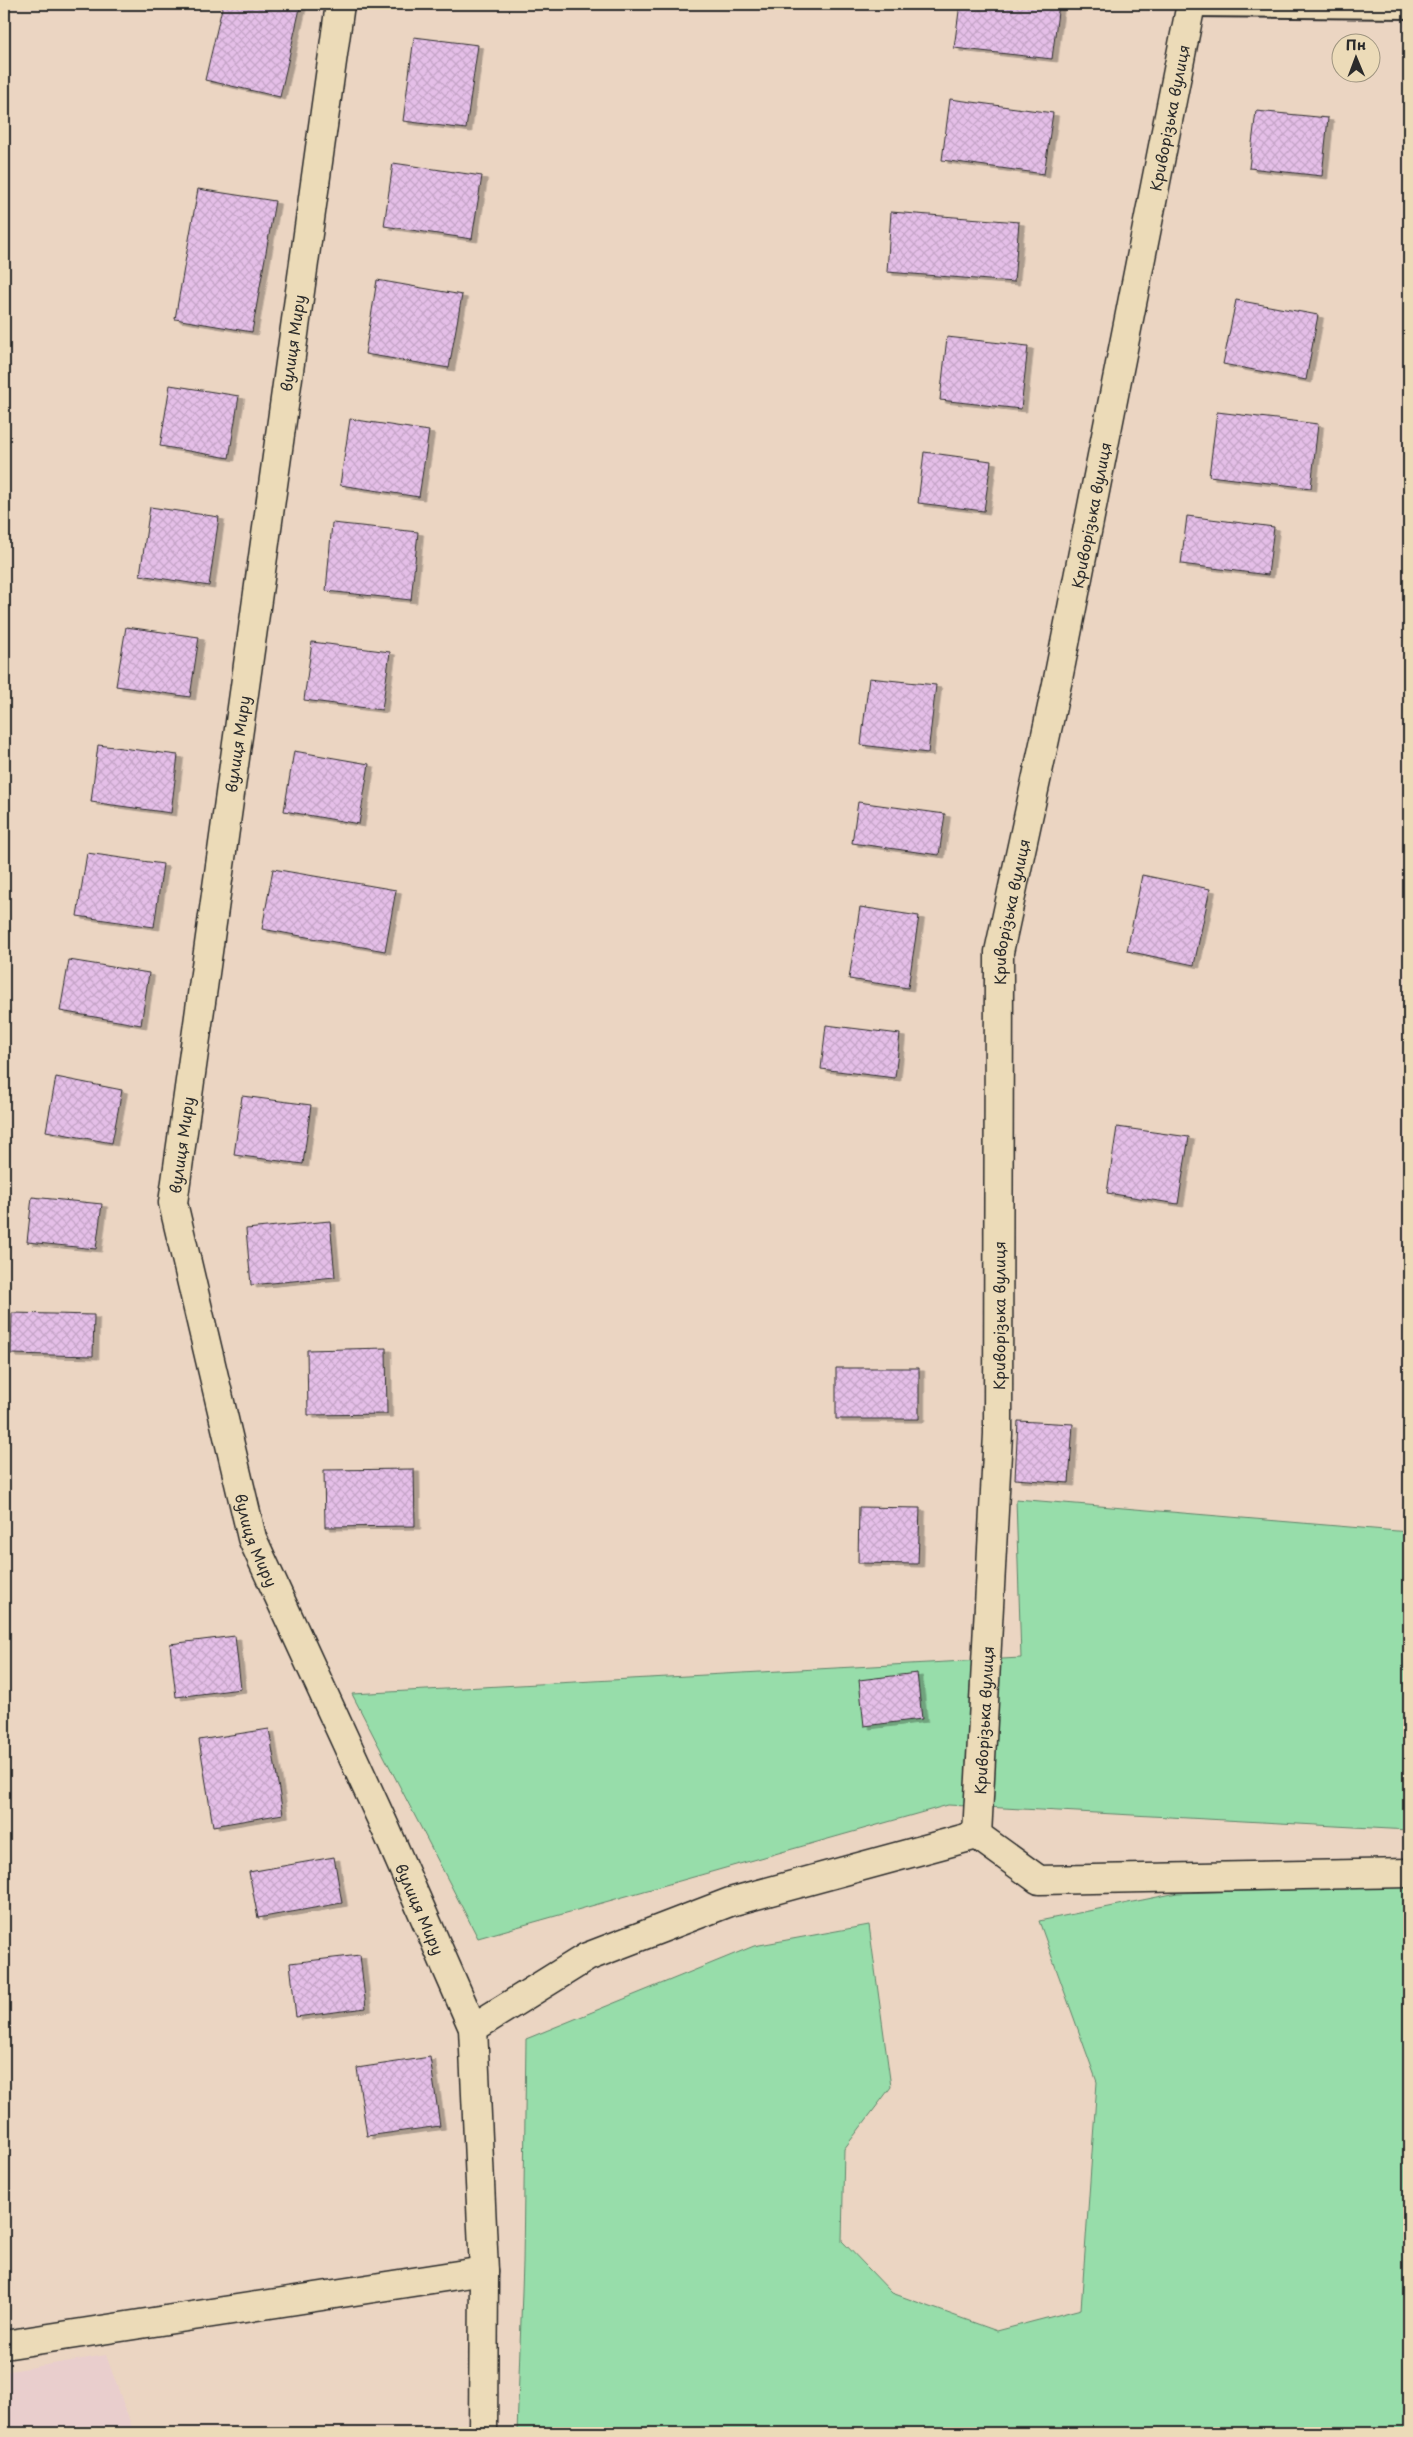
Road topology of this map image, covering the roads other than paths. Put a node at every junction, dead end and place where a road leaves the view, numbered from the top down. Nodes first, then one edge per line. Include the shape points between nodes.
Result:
1 (340, 4) edge
2 (1190, 6) edge
3 (1409, 10) edge
4 (977, 1835) junction
5 (1409, 1873) edge
6 (473, 2028) junction
7 (484, 2271) junction
8 (4, 2345) edge
9 (483, 2433) edge

1 - 6 street, вулиця Миру via 174,1203 252,1538
2 - 3 lane
2 - 4 street, Криворізька вулиця via 1058,679 999,952 998,1434
4 - 5 street via 1039,1880
4 - 6 street via 730,1902 587,1958
6 - 7 street, вулиця Миру
7 - 8 street
7 - 9 street, вулиця Миру

